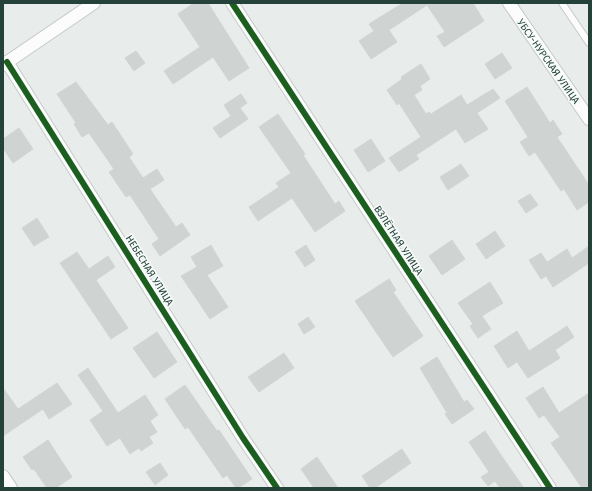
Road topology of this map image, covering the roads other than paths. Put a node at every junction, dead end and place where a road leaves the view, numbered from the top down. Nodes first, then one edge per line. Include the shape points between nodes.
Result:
1 (94, 3) edge
2 (232, 3) edge
3 (509, 3) edge
4 (562, 3) edge
5 (589, 43) edge
6 (5, 63) edge
7 (589, 119) edge
8 (3, 476) edge
9 (11, 488) edge
10 (277, 488) edge
11 (550, 488) edge

1 - 6 street
2 - 11 street, ВЗЛЁТНАЯ УЛИЦА
3 - 7 street, УБСУ-НУРСКАЯ УЛИЦА
4 - 5 lane
6 - 10 street, НЕБЕСНАЯ УЛИЦА
8 - 9 street

